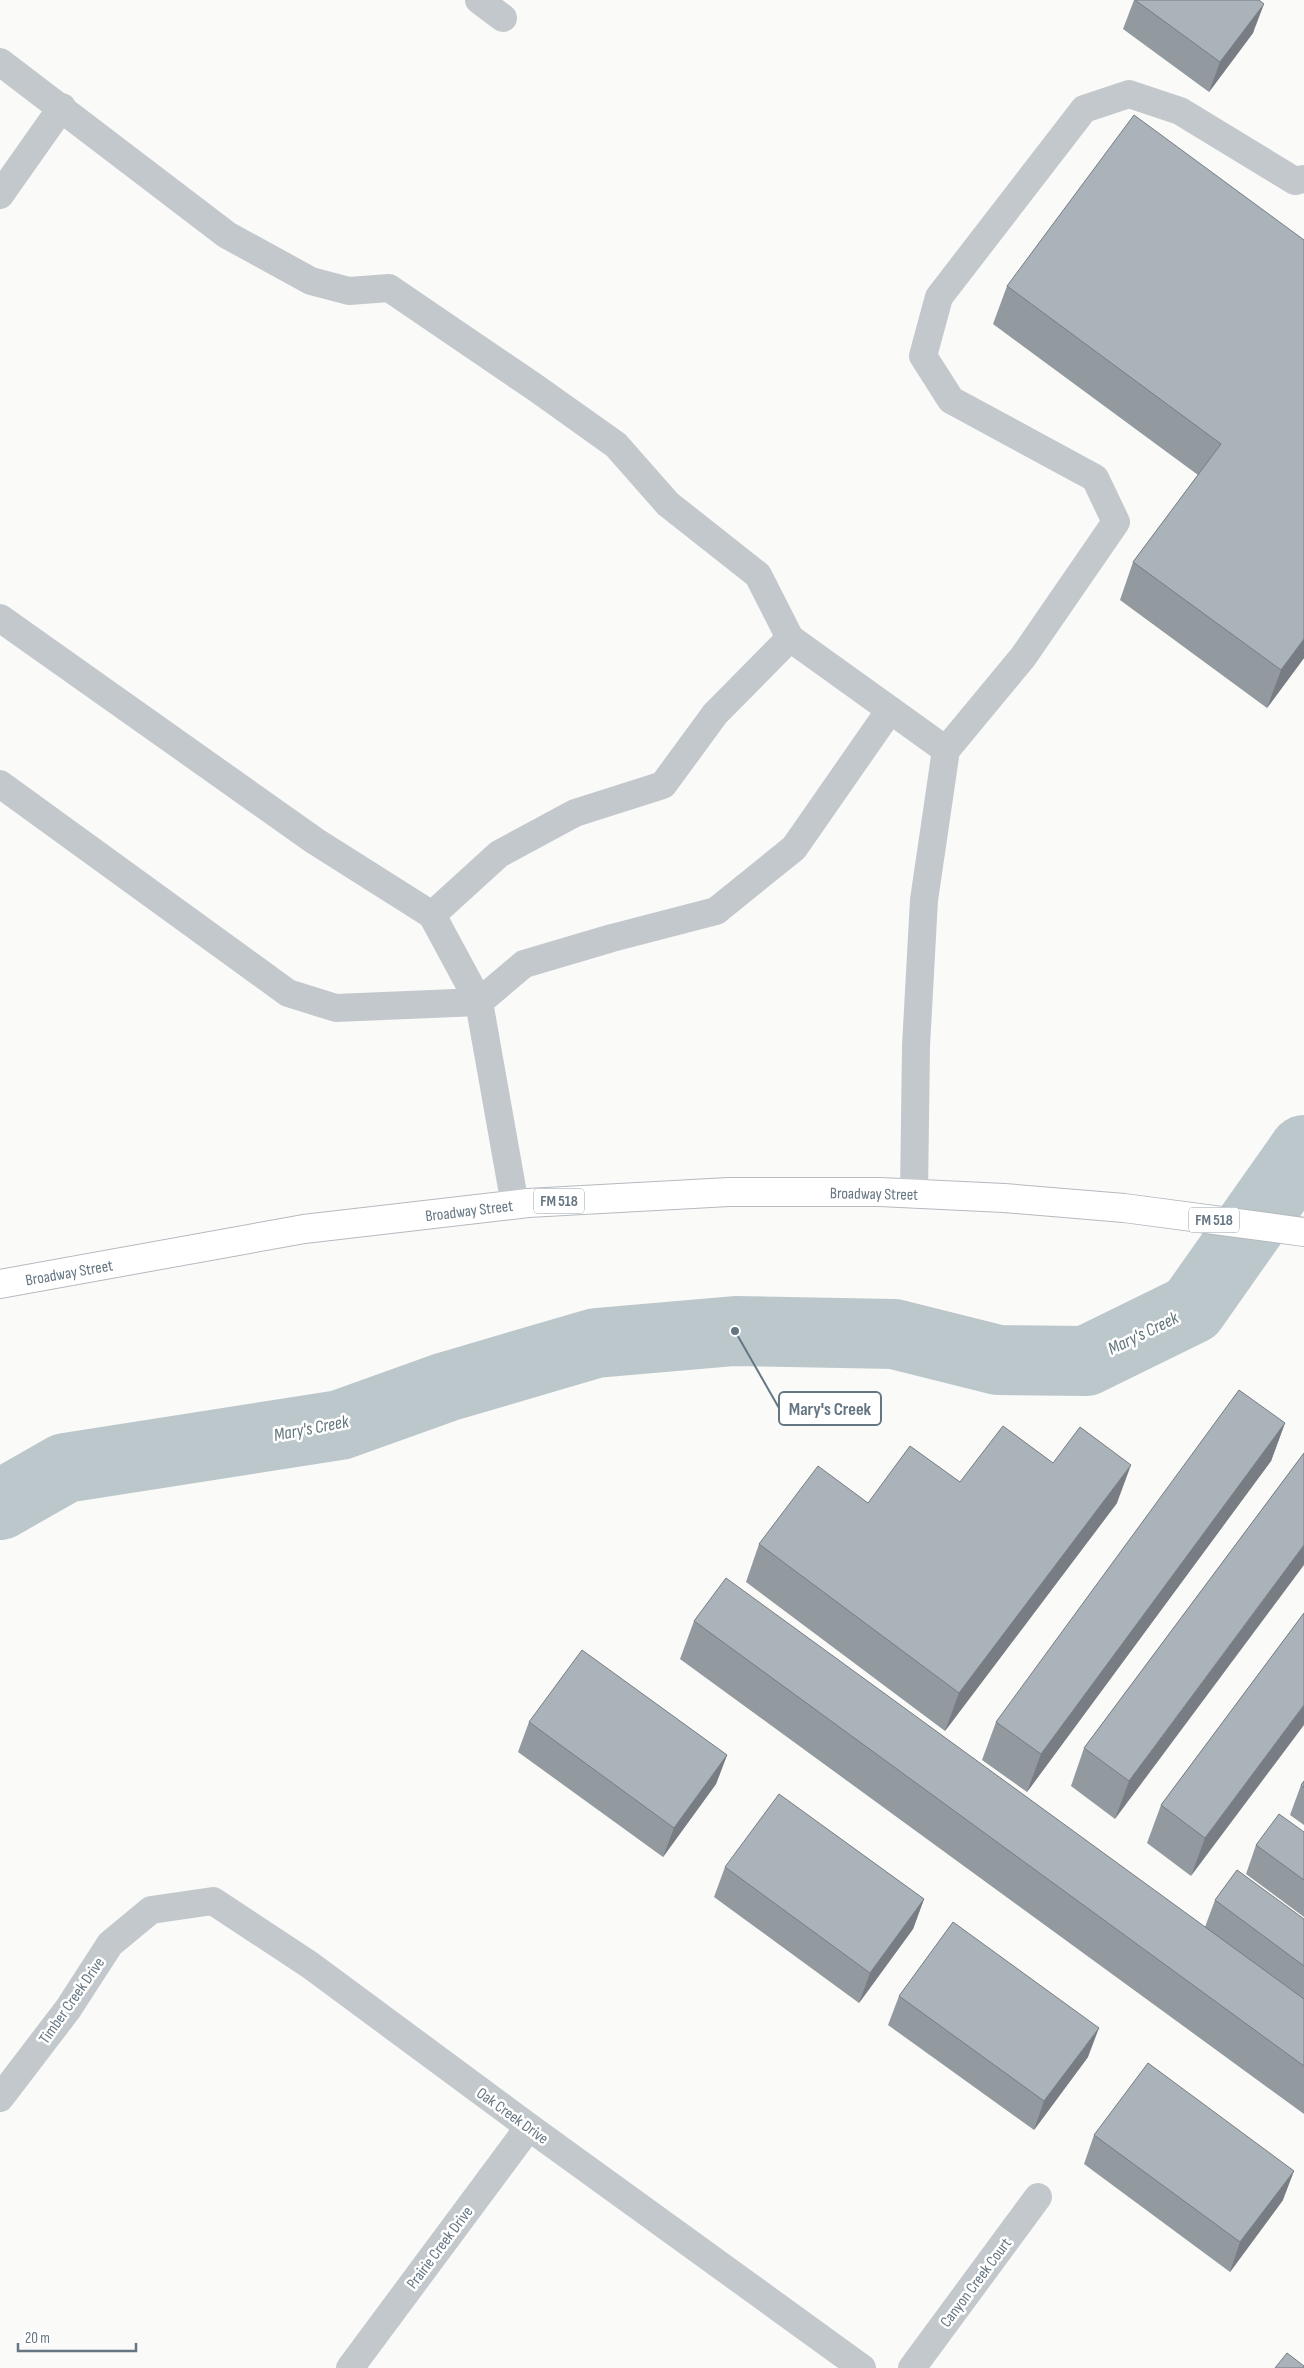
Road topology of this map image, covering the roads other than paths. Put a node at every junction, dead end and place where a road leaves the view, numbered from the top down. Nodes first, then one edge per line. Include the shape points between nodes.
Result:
1 (479, 0) edge
2 (504, 18) dead end
3 (0, 62) edge
4 (62, 107) junction
5 (1304, 179) edge
6 (0, 195) edge
7 (0, 618) edge
8 (790, 638) junction
9 (890, 710) junction
10 (946, 750) junction
11 (0, 784) edge
12 (432, 915) junction
13 (479, 1002) junction
14 (914, 1194) junction
15 (515, 1205) junction
16 (1304, 1232) edge
17 (0, 1284) edge
18 (151, 1910) joint
19 (0, 2098) edge
20 (529, 2127) junction
21 (1038, 2197) dead end
22 (350, 2368) edge
23 (862, 2368) edge
24 (912, 2368) edge

1 - 2 street
3 - 4 street
4 - 6 street
4 - 8 street via 228,235 311,281 349,292 389,288 616,445 668,504 758,575
5 - 10 street via 1295,181 1180,111 1129,94 1084,109 939,297 923,356 951,400 1095,478 1116,522 1023,657
7 - 12 street via 315,841
8 - 9 street
8 - 12 street via 715,714 663,785 575,813 499,854
9 - 10 street
9 - 13 street via 794,848 716,911 524,964
10 - 14 street via 924,900 916,1046
11 - 13 street via 288,993 336,1008
12 - 13 street
13 - 15 street
14 - 15 main road, Broadway Street / FM 518 via 729,1192
14 - 16 main road, Broadway Street / FM 518 via 1124,1208
15 - 17 main road, Broadway Street / FM 518 via 304,1229
18 - 19 street, Timber Creek Drive via 110,1944 68,2008
18 - 20 street, Oak Creek Drive via 213,1901 310,1965
20 - 22 street, Prairie Creek Drive
20 - 23 street, Oak Creek Drive
21 - 24 street, Canyon Creek Court

